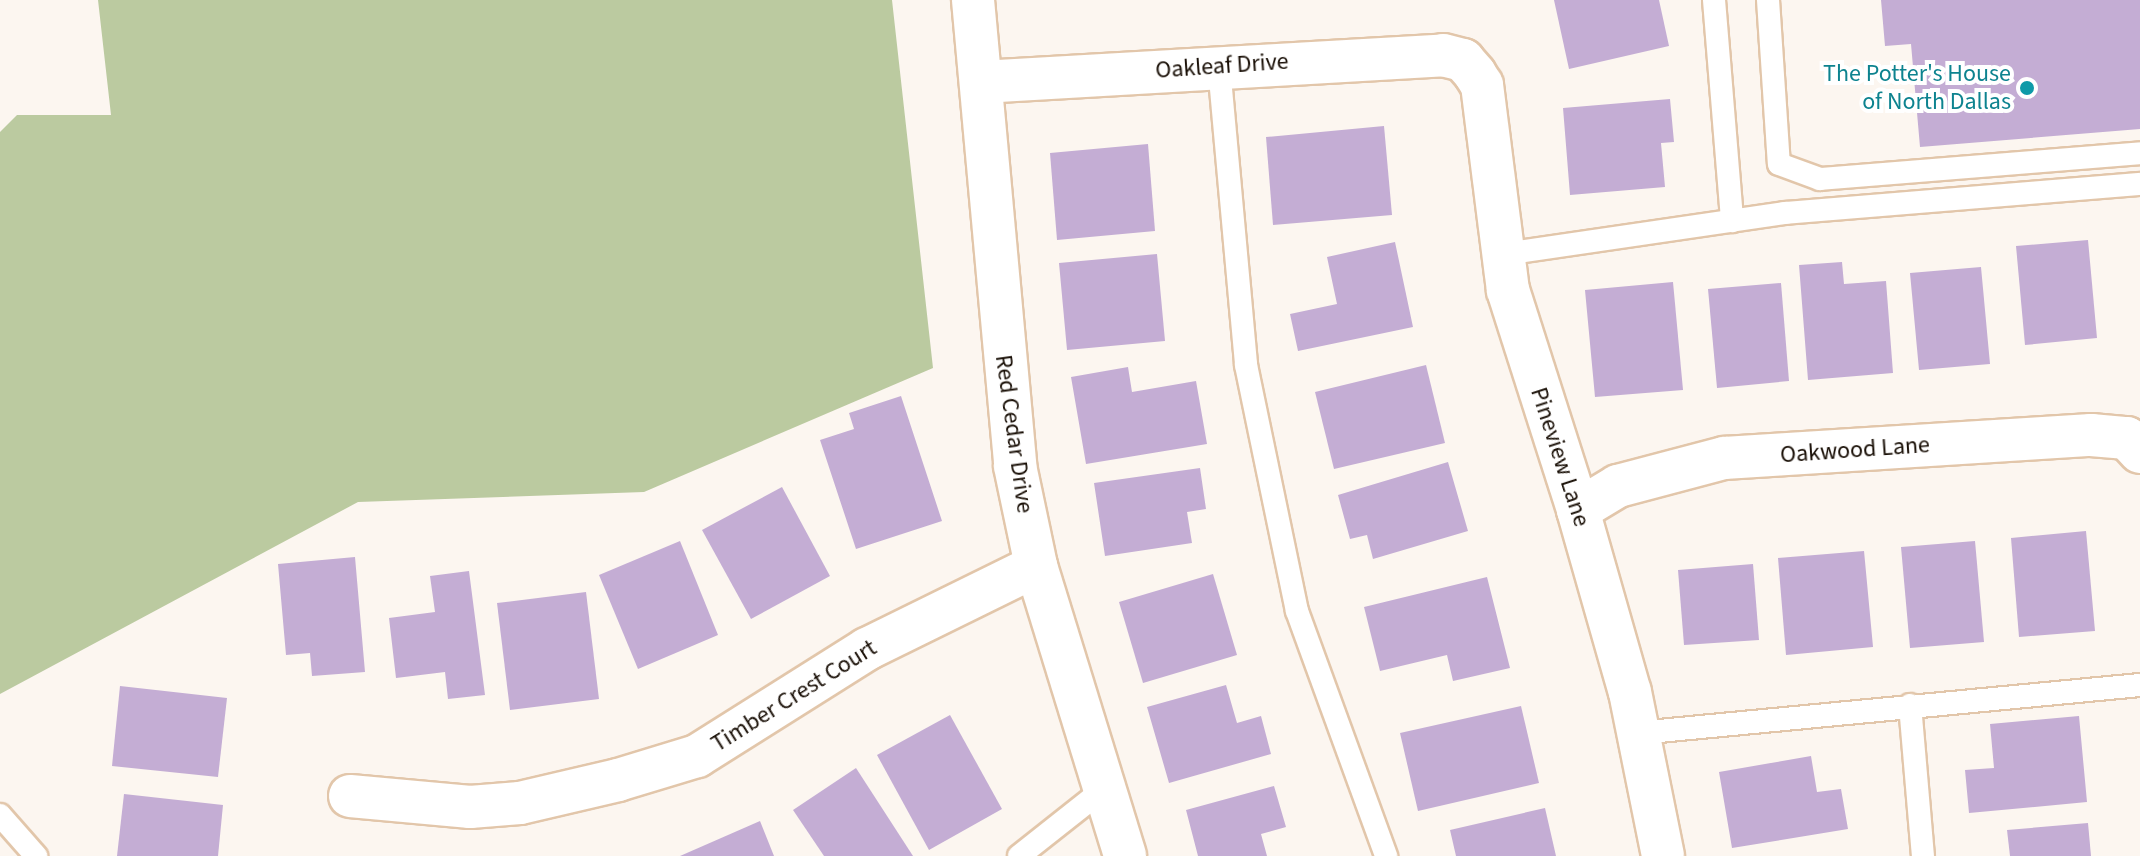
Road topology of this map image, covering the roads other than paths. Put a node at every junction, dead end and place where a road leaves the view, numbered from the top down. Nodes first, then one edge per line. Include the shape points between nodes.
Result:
1 (973, 0) edge
2 (1714, 0) edge
3 (1768, 0) edge
4 (1463, 60) joint
5 (1219, 67) junction
6 (981, 82) junction
7 (2140, 153) edge
8 (2140, 184) edge
9 (1732, 221) junction
10 (1504, 254) junction
11 (2138, 451) edge
12 (1578, 510) junction
13 (1036, 566) junction
14 (2140, 685) edge
15 (1910, 705) junction
16 (1638, 733) junction
17 (1105, 788) junction
18 (350, 796) dead end
19 (0, 815) edge
20 (36, 856) edge
21 (1019, 856) edge
22 (1125, 856) edge
23 (1386, 856) edge
24 (1663, 856) edge
25 (1923, 856) edge

1 - 6 street, Red Cedar Drive
2 - 9 lane
3 - 7 lane via 1779,164 1820,179
4 - 5 street, Oakleaf Drive via 1443,55
4 - 10 street, Pineview Lane via 1482,85
5 - 6 street, Oakleaf Drive
5 - 23 lane via 1246,365 1297,611
6 - 13 street, Red Cedar Drive via 1006,393
8 - 9 lane
9 - 10 lane
10 - 12 street, Pineview Lane via 1508,290
11 - 12 street, Oakwood Lane via 2127,438 2091,435 1724,458 1618,486
12 - 16 street, Pineview Lane
13 - 17 street, Red Cedar Drive
13 - 18 street, Timber Crest Court via 867,649 697,756 520,803 470,807
14 - 15 lane
15 - 16 lane
15 - 25 lane
16 - 24 street, Pineview Lane
17 - 21 lane
17 - 22 street, Red Cedar Drive
19 - 20 lane

